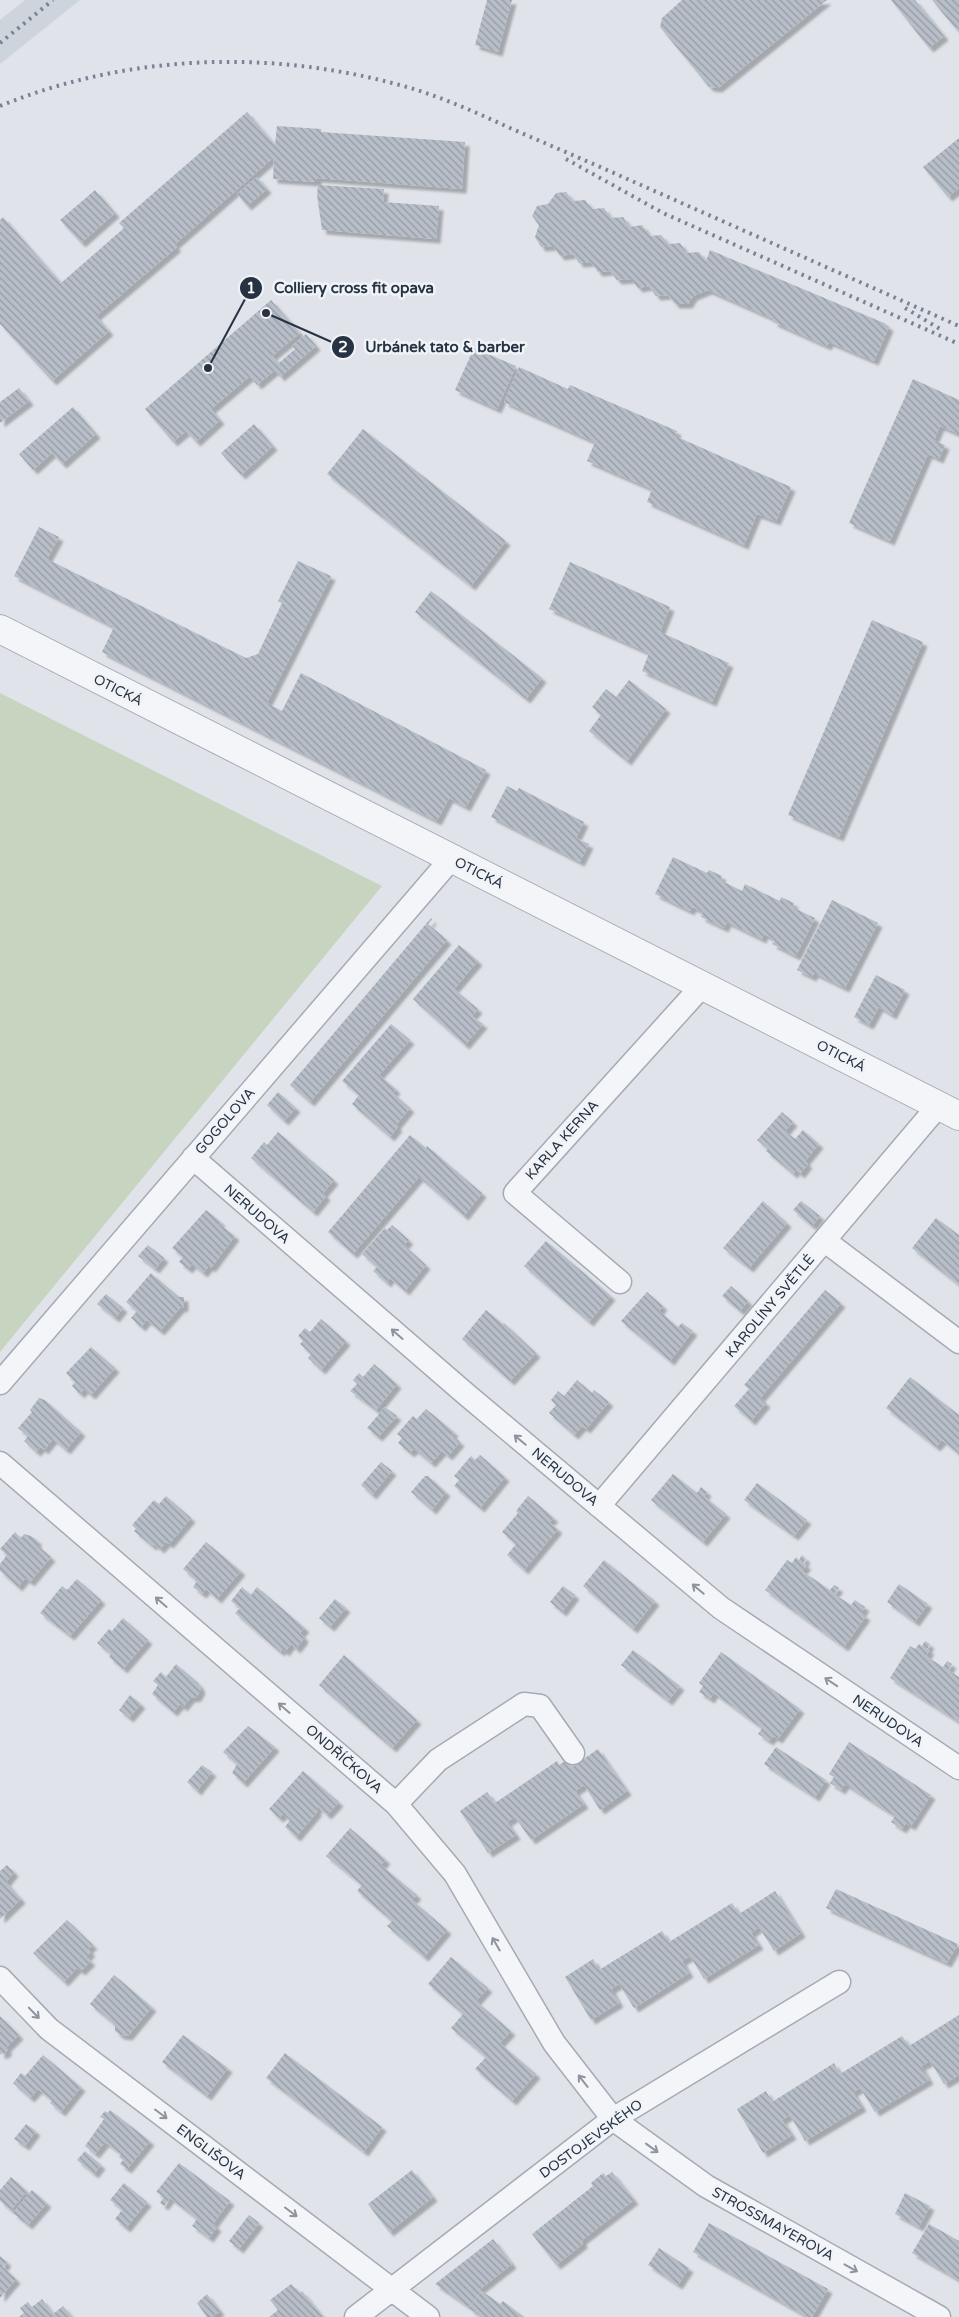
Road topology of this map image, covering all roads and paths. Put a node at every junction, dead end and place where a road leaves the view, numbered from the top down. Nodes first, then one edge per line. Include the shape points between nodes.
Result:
1 (0, 629) edge
2 (451, 859) junction
3 (702, 986) junction
4 (949, 1110) edge
5 (193, 1158) junction
6 (825, 1241) junction
7 (620, 1282) dead end
8 (959, 1342) edge
9 (0, 1383) edge
10 (0, 1463) edge
11 (599, 1506) junction
12 (573, 1753) dead end
13 (959, 1768) edge
14 (396, 1804) junction
15 (0, 1978) edge
16 (839, 1982) dead end
17 (613, 2119) junction
18 (392, 2289) junction
19 (356, 2317) edge
20 (428, 2317) edge
21 (939, 2317) edge

1 - 2 street, OTICKÁ
2 - 3 street, OTICKÁ
2 - 5 street, GOGOLOVA
3 - 4 street, OTICKÁ
3 - 7 street, KARLA KERNA via 515,1193
4 - 6 street, KAROLÍNY SVĚTLÉ
5 - 9 street, GOGOLOVA
11 -> 5 street, NERUDOVA
6 - 8 street
6 - 11 street, KAROLÍNY SVĚTLÉ
14 -> 10 street, ONDŘÍČKOVA
13 -> 11 street, NERUDOVA via 721,1608
12 - 14 street via 540,1706 524,1704 438,1760
17 -> 14 street, ONDŘÍČKOVA via 554,2043 455,1874
15 -> 18 street, ENGLIŠOVA via 49,2029
16 - 17 street, DOSTOJEVSKÉHO
17 - 18 street, DOSTOJEVSKÉHO
17 -> 21 street, STROSSMAYEROVA via 706,2186
18 - 19 street, DOSTOJEVSKÉHO
18 - 20 street, ENGLIŠOVA

